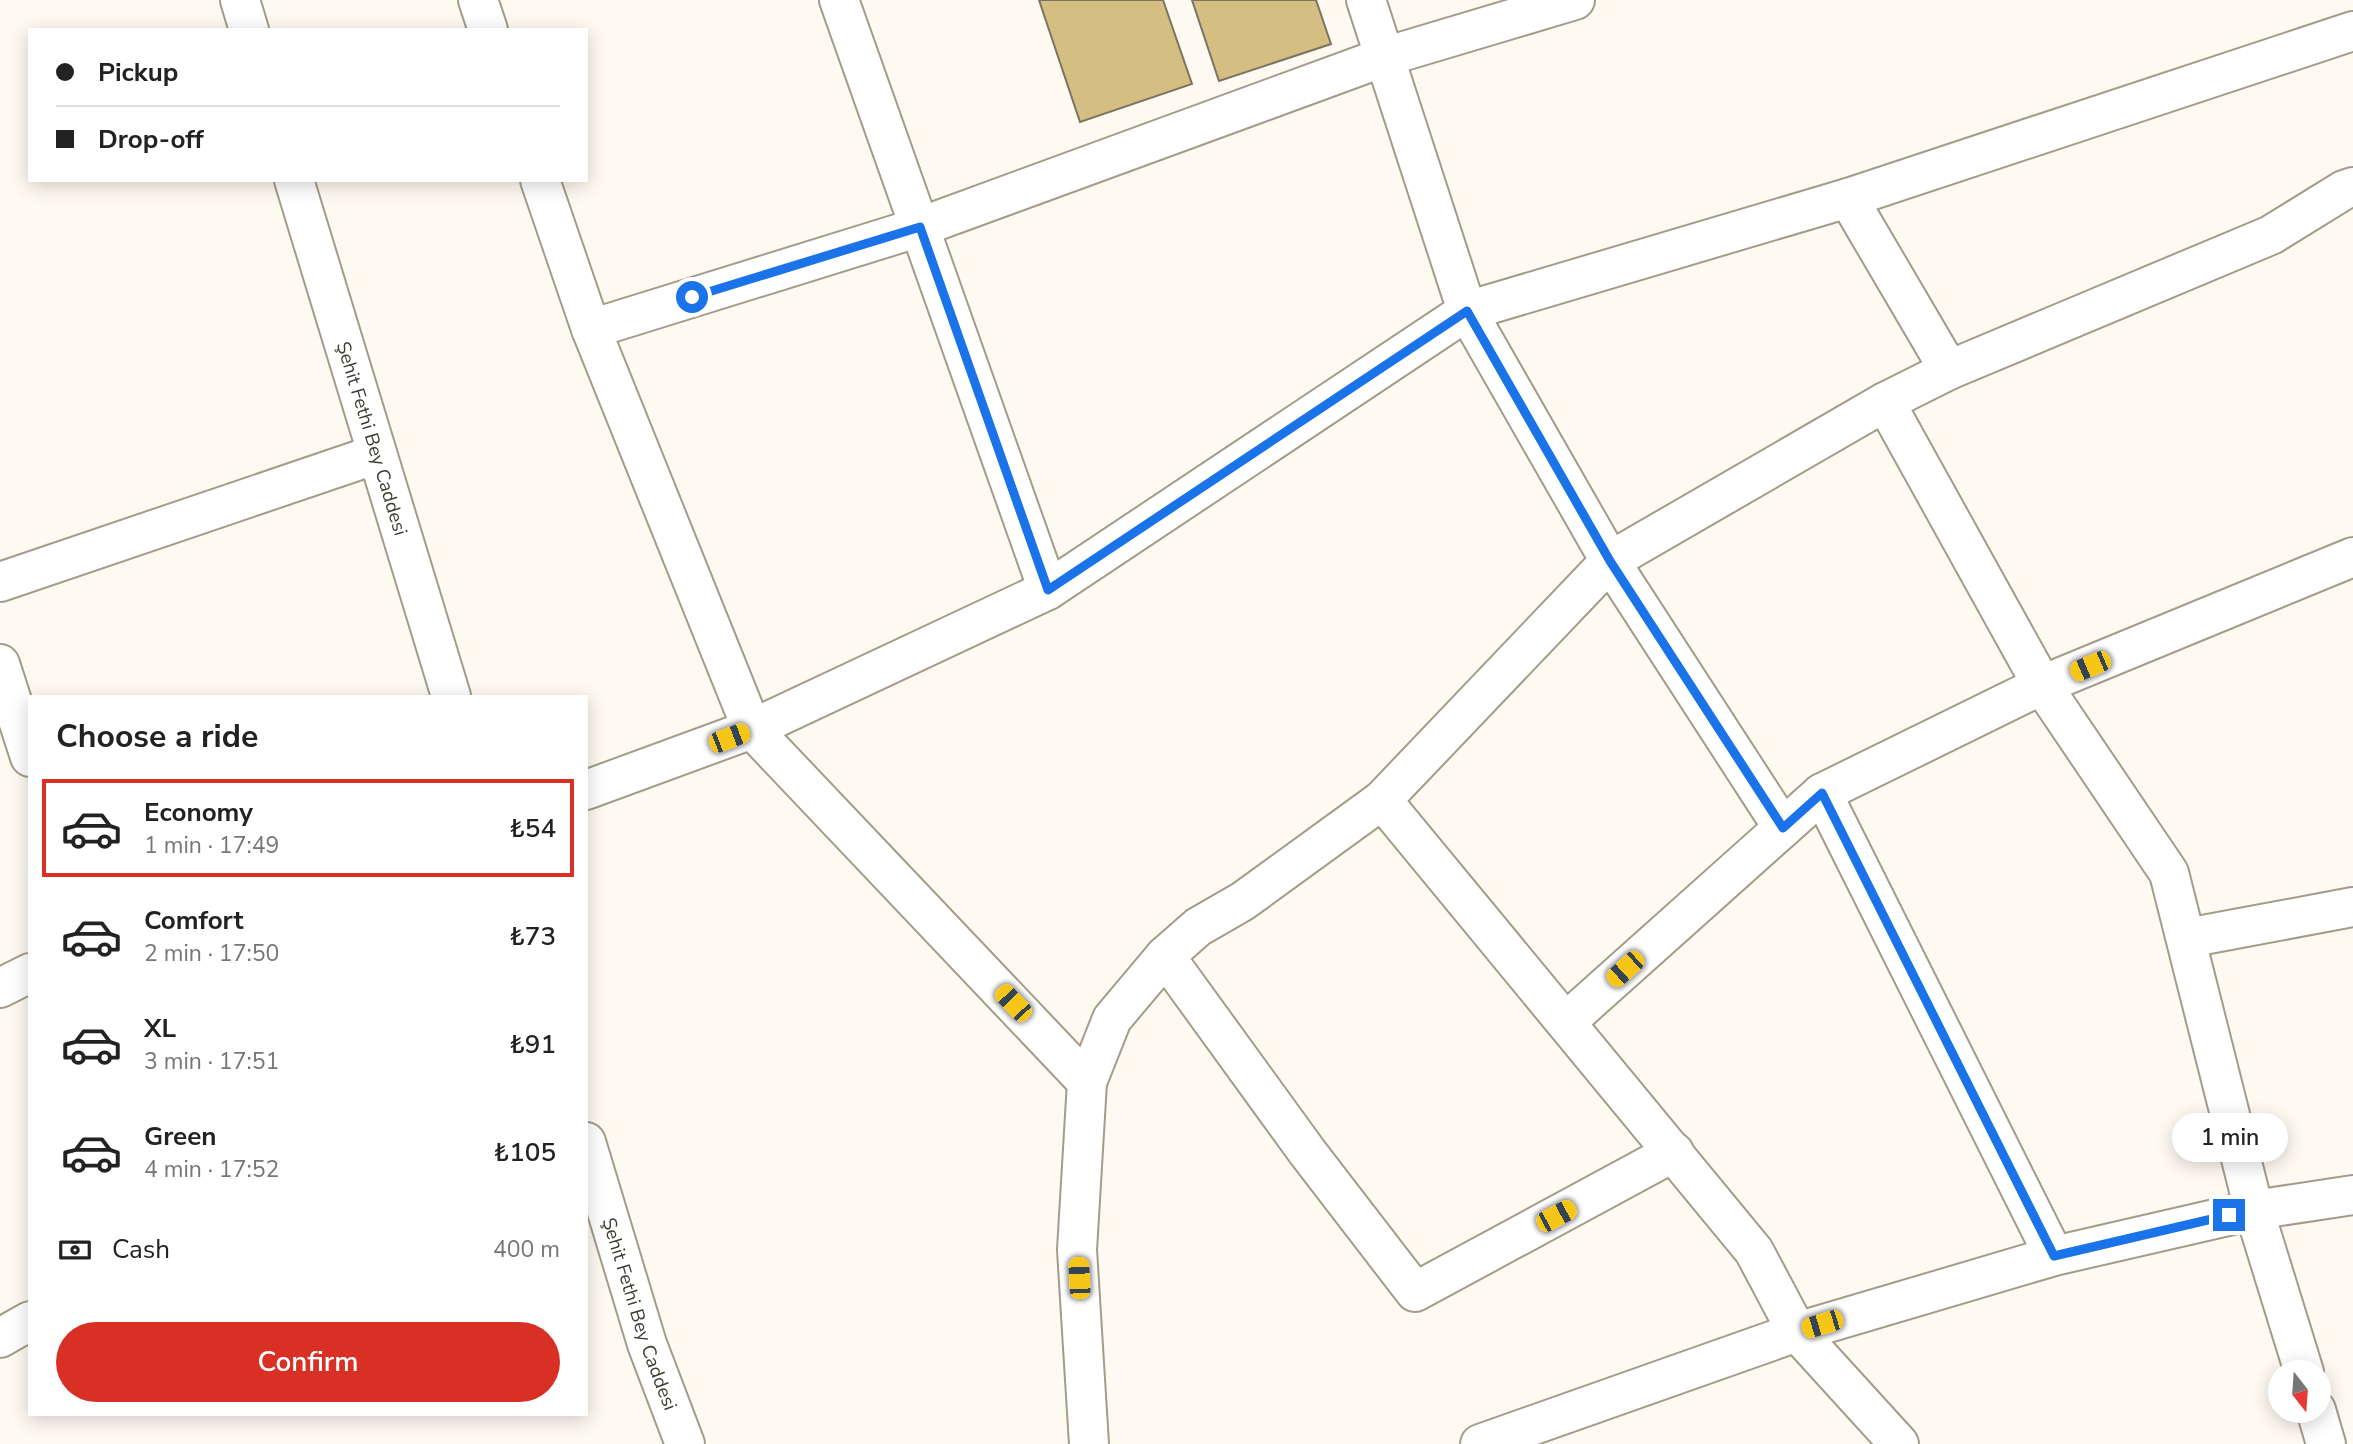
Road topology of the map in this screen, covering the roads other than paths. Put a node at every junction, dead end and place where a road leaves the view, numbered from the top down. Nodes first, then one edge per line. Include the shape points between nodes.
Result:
1 (240, 0) edge
2 (478, 0) edge
3 (839, 0) edge
4 (1366, 0) edge
5 (1575, 0) edge
6 (248, 28) edge
7 (487, 28) edge
8 (2353, 31) edge
9 (1384, 57) junction
10 (295, 182) edge
11 (541, 182) edge
12 (2350, 196) edge
13 (1847, 198) junction
14 (920, 227) junction
15 (1467, 311) junction
16 (591, 329) junction
17 (1949, 370) junction
18 (1885, 402) junction
19 (377, 454) junction
20 (2353, 557) edge
21 (1610, 561) junction
22 (0, 582) edge
23 (1048, 590) junction
24 (0, 664) edge
25 (2042, 685) junction
26 (451, 695) edge
27 (752, 729) junction
28 (28, 751) edge
29 (588, 789) edge
30 (1822, 793) junction
31 (1382, 800) junction
32 (1783, 828) junction
33 (2353, 907) edge
34 (2187, 939) junction
35 (1165, 956) junction
36 (28, 974) edge
37 (0, 988) edge
38 (1566, 1022) junction
39 (1087, 1082) junction
40 (588, 1149) edge
41 (1674, 1152) junction
42 (2353, 1195) edge
43 (2254, 1210) junction
44 (2054, 1256) junction
45 (28, 1322) edge
46 (1797, 1332) junction
47 (0, 1338) edge
48 (2300, 1360) edge
49 (2320, 1423) edge
50 (685, 1444) edge
51 (1089, 1444) edge
52 (1480, 1444) edge
53 (1899, 1444) edge
54 (2326, 1444) edge

1 - 6 street
2 - 7 street
3 - 14 street
4 - 9 street
5 - 9 street
8 - 13 street
9 - 14 street
9 - 15 street
10 - 19 street, Şehit Fethi Bey Caddesi
11 - 16 street
12 - 17 street via 2270,235
13 - 15 street
13 - 17 street
14 - 16 street
14 - 23 street
15 - 21 street
15 - 23 street
16 - 27 street
17 - 18 street
18 - 21 street
18 - 25 street
19 - 22 street
19 - 26 street, Şehit Fethi Bey Caddesi
20 - 25 street
21 - 31 street
21 - 32 street
23 - 27 street
24 - 28 street
25 - 30 street
25 - 34 street via 2169,873
27 - 29 street
27 - 39 street
30 - 32 street
30 - 44 street
31 - 35 street via 1243,901 1198,927
31 - 38 street
32 - 38 street
33 - 34 street
34 - 43 street
35 - 39 street via 1112,1019
35 - 41 street via 1415,1292
36 - 37 street
38 - 41 street
39 - 51 street via 1077,1250
40 - 50 street, Şehit Fethi Bey Caddesi via 648,1344
41 - 46 street via 1754,1251
42 - 43 street
43 - 44 street
43 - 48 street
44 - 46 street
45 - 47 street
46 - 52 street
46 - 53 street
49 - 54 street

